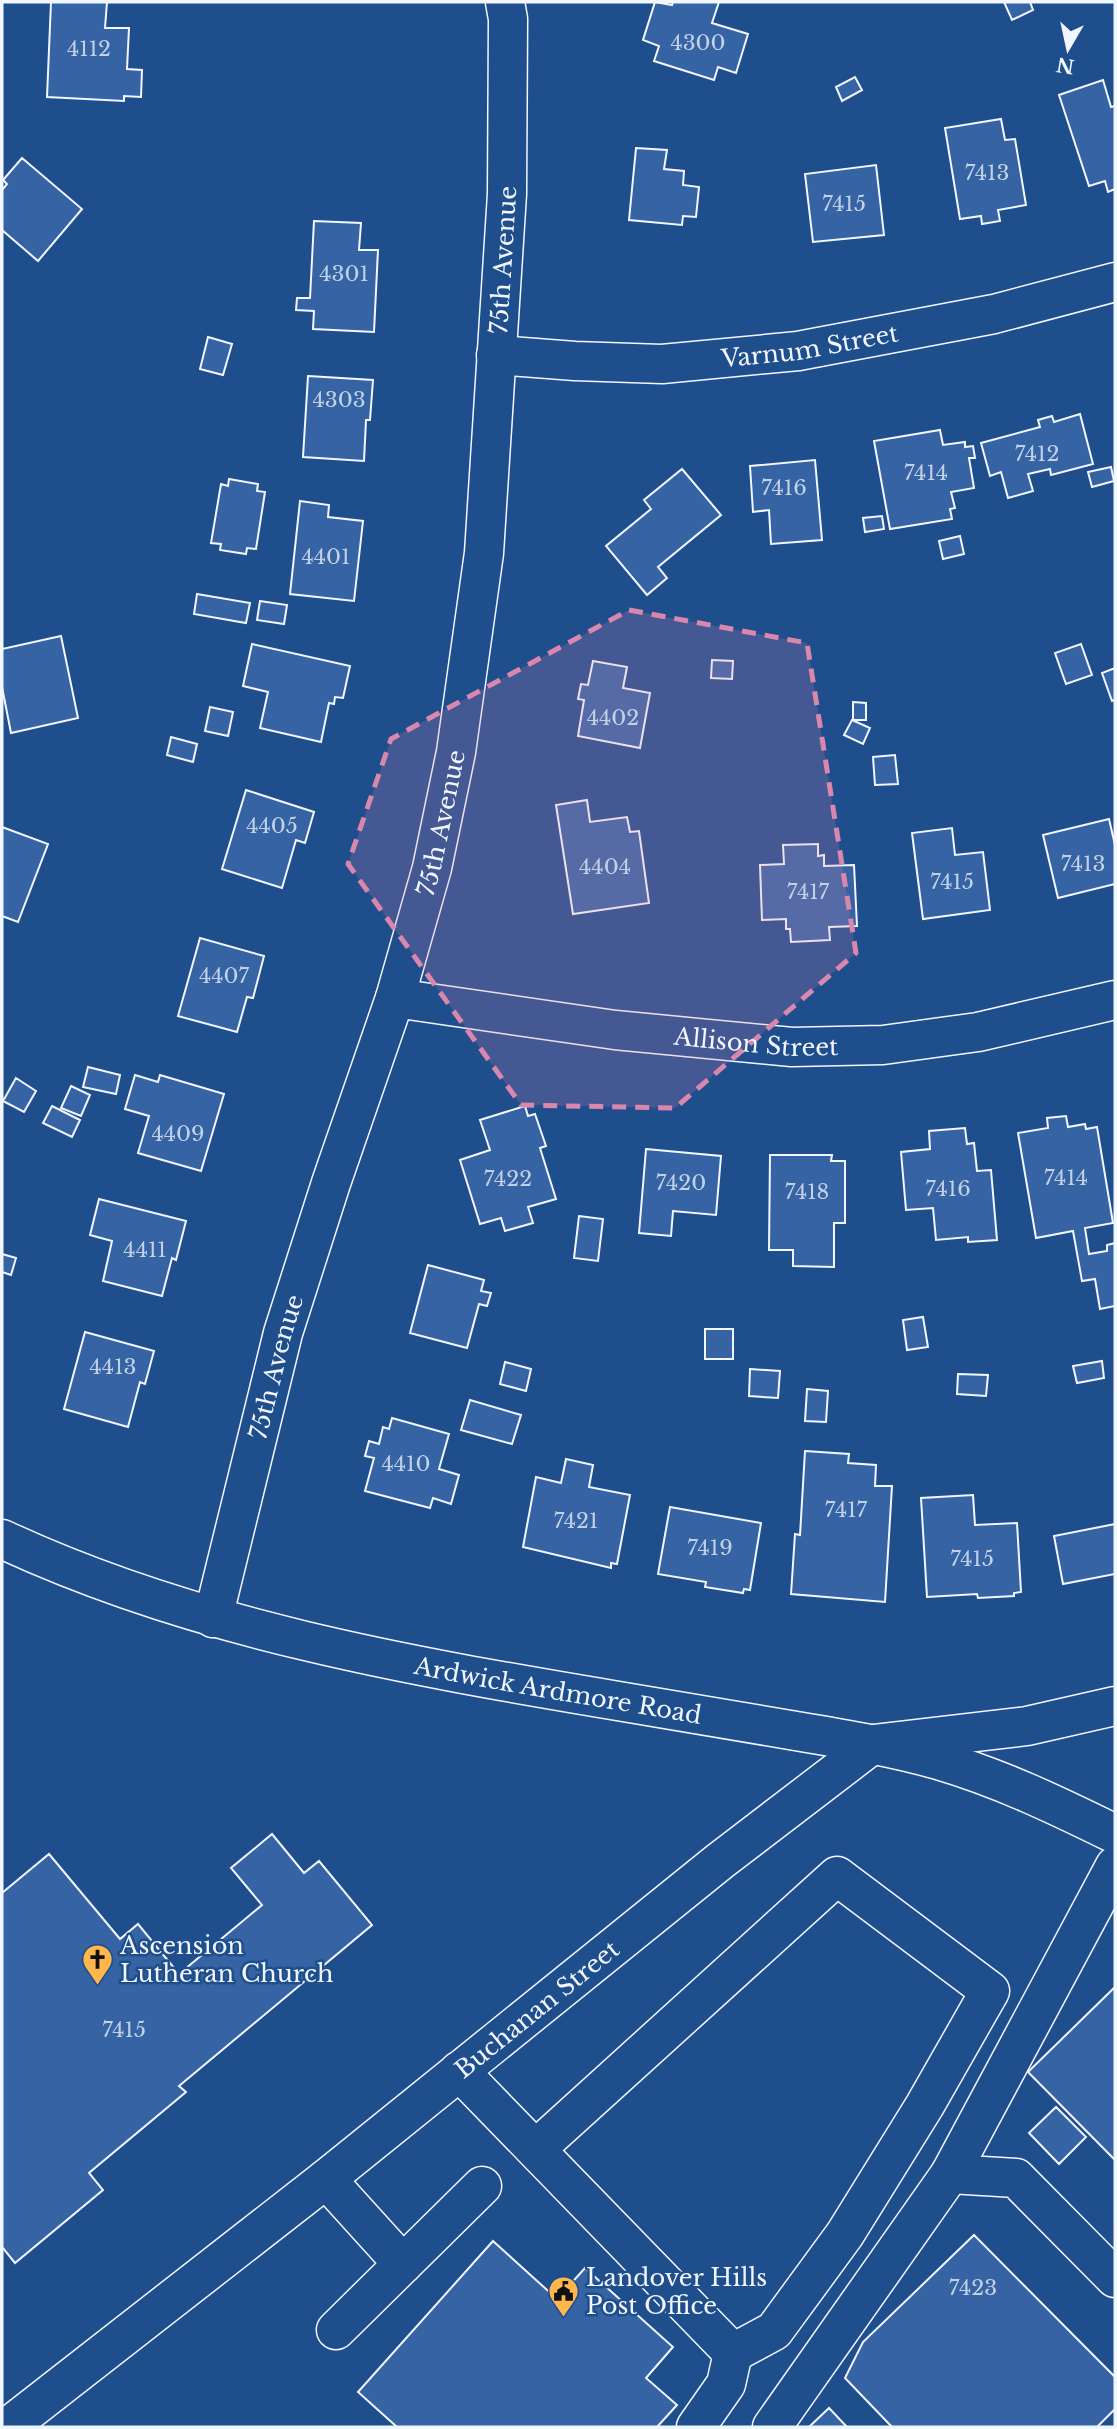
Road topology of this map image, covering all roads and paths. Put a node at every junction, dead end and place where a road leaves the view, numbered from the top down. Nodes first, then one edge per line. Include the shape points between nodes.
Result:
1 (505, 2) edge
2 (1115, 282) edge
3 (496, 355) junction
4 (395, 998) junction
5 (1115, 1000) edge
6 (2, 1539) edge
7 (213, 1618) junction
8 (1115, 1706) edge
9 (873, 1744) junction
10 (1115, 1834) edge
11 (1115, 1866) edge
12 (459, 2071) junction
13 (536, 2149) junction
14 (950, 2174) junction
15 (326, 2179) junction
16 (482, 2186) dead end
17 (403, 2264) junction
18 (1115, 2278) edge
19 (336, 2330) dead end
20 (733, 2353) junction
21 (9, 2416) edge
22 (696, 2427) edge
23 (772, 2427) edge

1 - 3 street, 75th Avenue via 507,194
2 - 3 street, Varnum Street via 994,314 798,351 662,363
3 - 4 street, 75th Avenue via 484,553 456,752 432,868
4 - 5 street, Allison Street via 615,1030 792,1047 883,1045 978,1032
4 - 7 street, 75th Avenue via 283,1333
6 - 7 street, Ardwick Ardmore Road via 60,1566
7 - 9 street, Ardwick Ardmore Road via 373,1656
8 - 9 street via 1027,1726
9 - 10 street, Ardwick Ardmore Road via 939,1760 1034,1794
9 - 12 street, Buchanan Street
11 - 14 street
12 - 13 street
12 - 15 street, Buchanan Street
13 - 20 street
13 - 20 street via 837,1876 990,1991 845,2234 774,2331
14 - 18 street via 1016,2178
14 - 23 street
15 - 17 street
15 - 21 street, Buchanan Street
16 - 17 street
17 - 19 street
20 - 22 street via 726,2384

